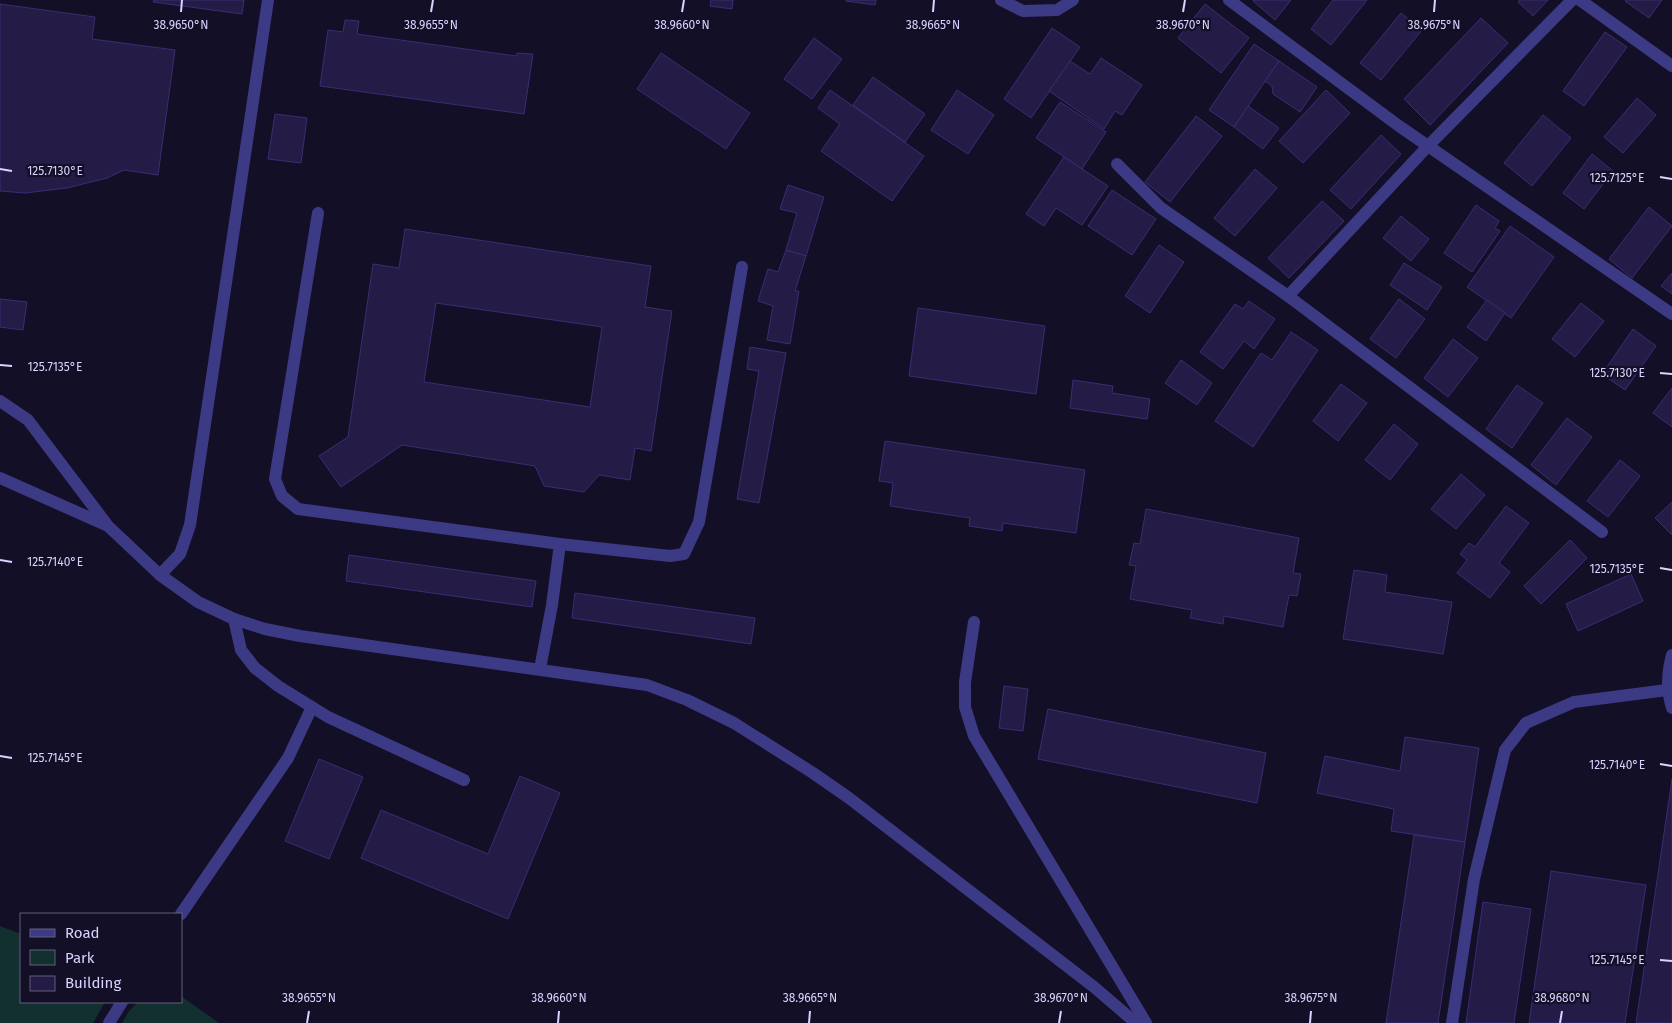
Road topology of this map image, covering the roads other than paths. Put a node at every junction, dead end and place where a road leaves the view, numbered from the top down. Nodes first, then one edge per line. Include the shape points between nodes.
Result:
1 (268, 0) edge
2 (1001, 0) edge
3 (1073, 0) edge
4 (1229, 0) edge
5 (1572, 0) edge
6 (1580, 0) edge
7 (1672, 66) edge
8 (1428, 146) junction
9 (1117, 164) dead end
10 (318, 213) dead end
11 (742, 267) dead end
12 (1288, 296) junction
13 (1672, 314) edge
14 (0, 401) edge
15 (0, 478) edge
16 (108, 526) junction
17 (1602, 532) dead end
18 (560, 544) junction
19 (160, 575) junction
20 (234, 619) junction
21 (974, 622) dead end
22 (1672, 655) edge
23 (540, 669) junction
24 (1667, 690) junction
25 (312, 707) junction
26 (1672, 708) edge
27 (464, 780) dead end
28 (182, 913) edge
29 (121, 1003) edge
30 (109, 1023) edge
31 (1136, 1023) edge
32 (1146, 1023) edge
33 (1452, 1023) edge

1 - 19 street via 190,524 180,554
2 - 3 street via 1023,10 1057,10
4 - 8 street
5 - 8 street
6 - 7 street
8 - 12 street
8 - 13 street
9 - 12 street via 1161,208
10 - 18 street via 275,479 282,496 298,509
11 - 18 street via 699,522 684,554 670,556
12 - 17 street
14 - 16 street via 28,420
15 - 16 street
16 - 19 street
18 - 23 street
19 - 20 street via 198,602
20 - 23 street via 300,636
20 - 25 street via 241,650 255,668
21 - 32 street via 965,682 965,707 974,736
22 - 24 street
23 - 31 street via 647,685 734,723 849,798
24 - 26 street
24 - 33 street via 1574,702 1526,723 1505,750 1474,879
25 - 27 street
25 - 28 street via 288,758
29 - 30 street

